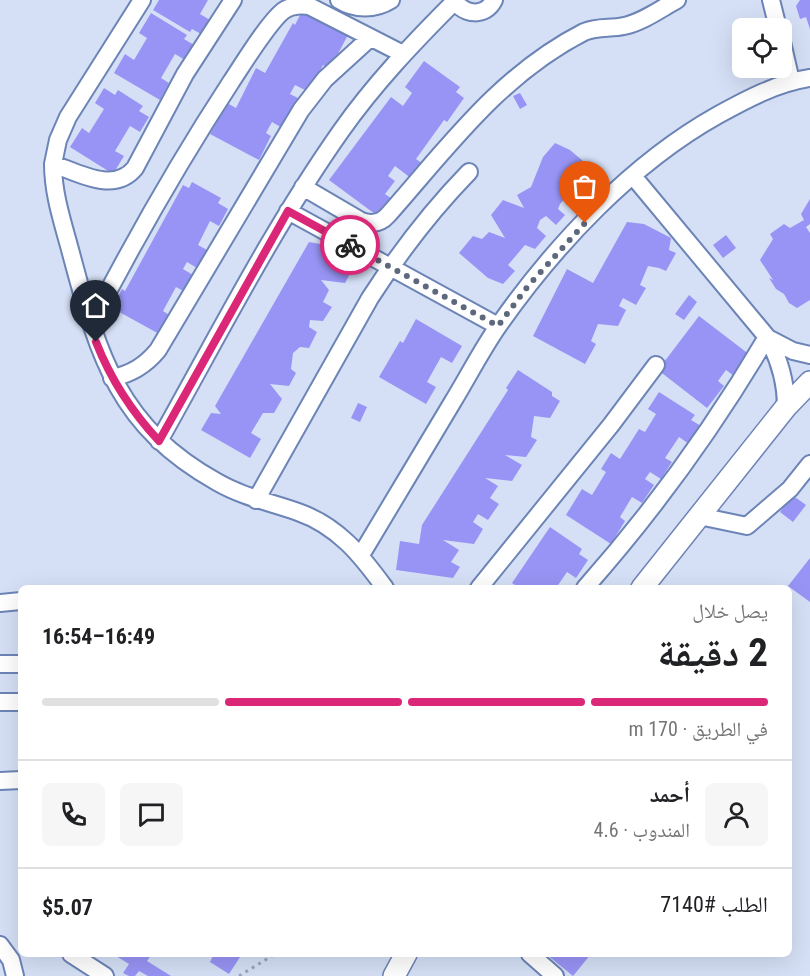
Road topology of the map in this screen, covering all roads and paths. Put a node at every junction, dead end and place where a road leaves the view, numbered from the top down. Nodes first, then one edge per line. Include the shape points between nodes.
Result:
1 (142, 0) edge
2 (233, 0) edge
3 (339, 0) edge
4 (390, 0) edge
5 (494, 0) edge
6 (677, 0) edge
7 (771, 0) edge
8 (454, 1) edge
9 (776, 18) edge
10 (370, 38) junction
11 (403, 54) junction
12 (790, 78) edge
13 (810, 78) edge
14 (791, 81) junction
15 (53, 164) junction
16 (469, 172) dead end
17 (633, 176) junction
18 (303, 187) junction
19 (288, 211) junction
20 (390, 267) junction
21 (91, 324) junction
22 (498, 326) junction
23 (767, 337) junction
24 (810, 355) edge
25 (656, 365) dead end
26 (112, 378) junction
27 (810, 382) edge
28 (786, 407) junction
29 (159, 441) junction
30 (810, 464) edge
31 (256, 500) junction
32 (699, 516) junction
33 (361, 555) junction
34 (383, 585) edge
35 (481, 585) edge
36 (588, 585) edge
37 (644, 585) edge
38 (18, 601) edge
39 (0, 603) edge
40 (0, 664) edge
41 (18, 664) edge
42 (0, 702) edge
43 (18, 702) edge
44 (18, 780) edge
45 (0, 781) edge
46 (0, 945) edge
47 (76, 957) edge
48 (270, 957) edge
49 (404, 957) edge
50 (533, 957) edge
51 (15, 976) edge
52 (105, 976) edge
53 (239, 976) edge
54 (394, 976) edge
55 (555, 976) edge

1 - 15 street via 68,117
2 - 15 street via 185,74 130,175 108,182
3 - 4 street via 369,8
5 - 8 street via 477,13 460,8
6 - 18 street via 632,24 588,30 522,72 476,114 379,222 362,221
7 - 9 street
8 - 11 street
10 - 11 street
10 - 21 street via 309,6 294,6 281,13 200,129
10 - 26 street via 332,71 301,110 158,350 133,372
11 - 18 street via 348,122
12 - 14 street
13 - 14 street
14 - 17 street via 707,121
15 - 21 street via 55,196
16 - 20 street
17 - 22 street via 561,247
17 - 23 street
18 - 19 street
19 - 20 street
19 - 29 street
20 - 22 street
20 - 31 street
21 - 26 street
22 - 33 street
23 - 24 street
23 - 28 street via 780,363
23 - 36 street via 680,472
25 - 35 street
26 - 29 street via 130,408
27 - 28 main road
28 - 32 main road
29 - 31 street via 218,483
30 - 32 street via 790,489 747,526
31 - 33 street via 315,519 342,536
32 - 37 main road
33 - 34 street
38 - 39 street
40 - 41 street
42 - 43 street
44 - 45 street
46 - 51 street
47 - 52 street
48 - 53 path
49 - 54 main road
50 - 55 street

